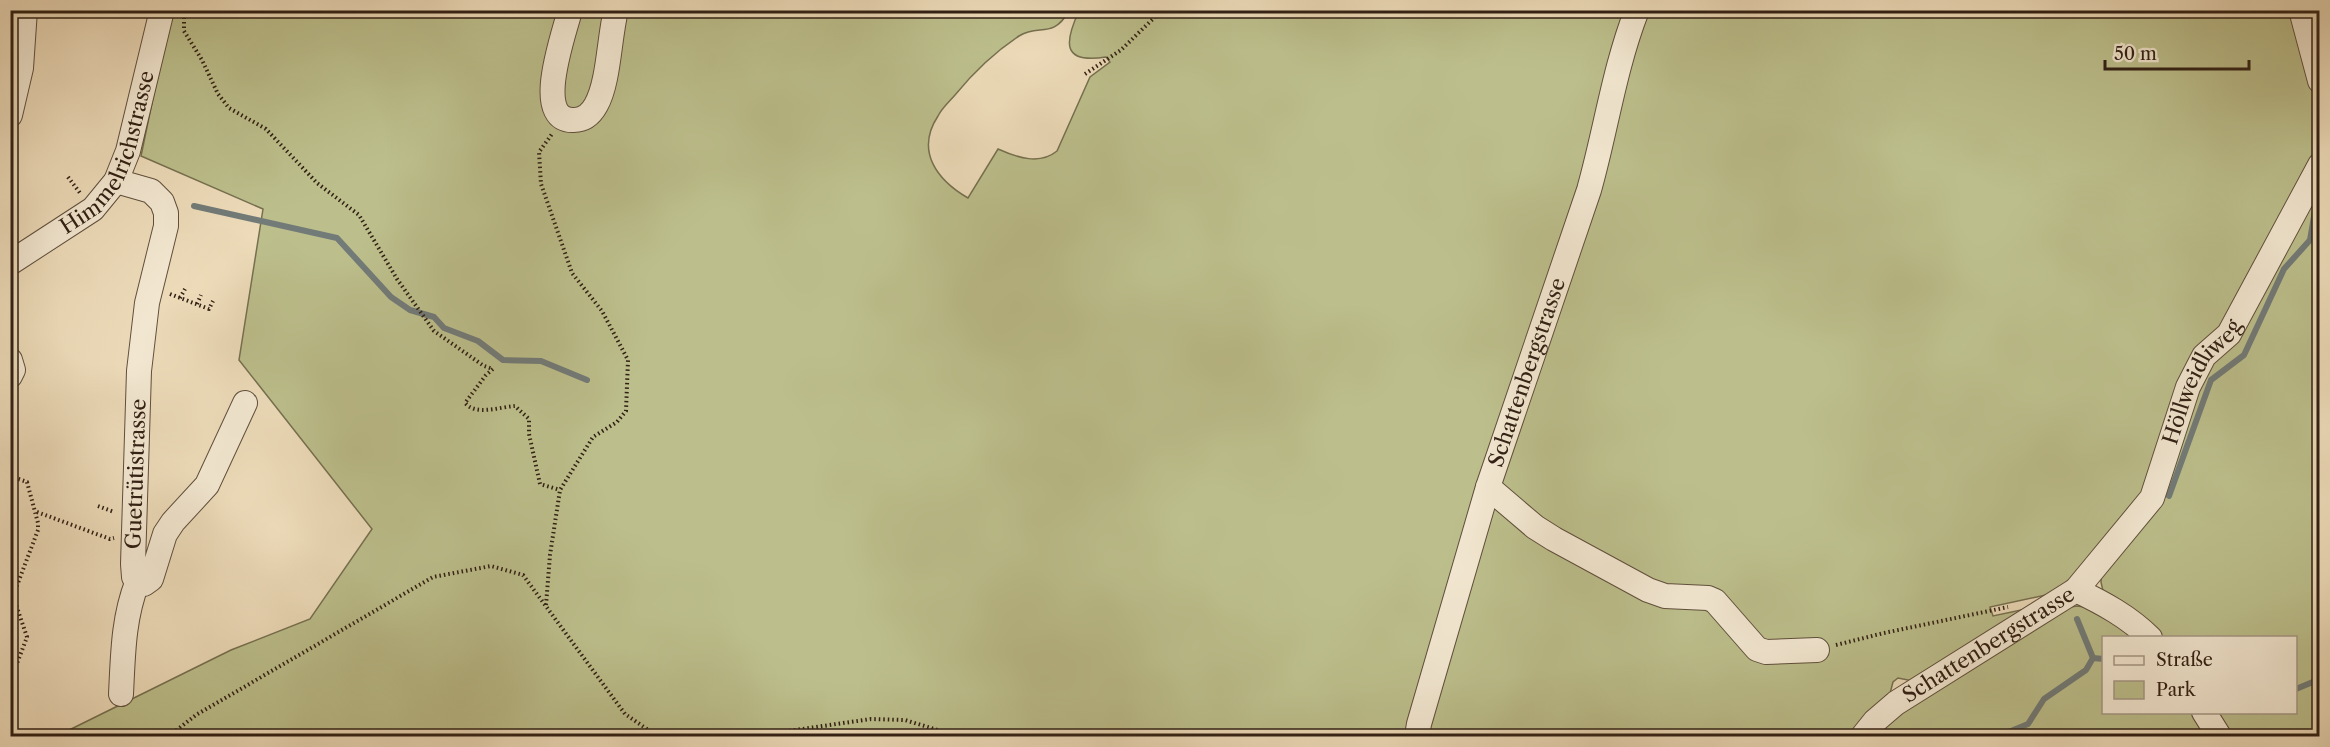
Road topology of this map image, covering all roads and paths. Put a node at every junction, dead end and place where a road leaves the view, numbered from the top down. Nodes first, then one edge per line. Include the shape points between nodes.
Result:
1 (25, 10) edge
2 (162, 10) edge
3 (189, 10) edge
4 (570, 10) edge
5 (616, 10) edge
6 (1162, 10) edge
7 (1636, 10) edge
8 (2301, 10) edge
9 (1085, 74) dead end
10 (2319, 81) edge
11 (10, 114) edge
12 (564, 118) junction
13 (2319, 165) edge
14 (68, 177) dead end
15 (117, 181) junction
16 (86, 200) dead end
17 (10, 263) edge
18 (185, 289) dead end
19 (171, 294) dead end
20 (201, 295) dead end
21 (180, 298) junction
22 (213, 301) dead end
23 (197, 304) junction
24 (10, 360) edge
25 (10, 376) edge
26 (245, 403) dead end
27 (10, 476) edge
28 (1488, 487) junction
29 (560, 490) junction
30 (98, 507) dead end
31 (111, 511) dead end
32 (36, 512) junction
33 (134, 530) junction
34 (137, 583) junction
35 (2076, 590) junction
36 (2017, 605) dead end
37 (546, 606) junction
38 (2148, 636) edge
39 (1816, 650) joint
40 (10, 682) edge
41 (121, 694) dead end
42 (2205, 714) edge
43 (169, 736) edge
44 (657, 736) edge
45 (754, 736) edge
46 (957, 736) edge
47 (1119, 736) edge
48 (1185, 736) edge
49 (1417, 736) edge
50 (1863, 736) edge
51 (2219, 736) edge

1 - 11 street via 21,68
2 - 15 street, Himmelrichstrasse via 128,152
3 - 29 path via 184,18 184,31 218,94 229,108 266,129 317,183 359,215 434,331 493,369 465,403 478,411 515,406 529,419 540,484
4 - 12 street via 551,91 555,110
5 - 12 street via 598,102 586,117 575,121
6 - 9 path via 1121,50
7 - 28 street, Schattenbergstrasse via 1619,60 1589,190
8 - 10 street
12 - 29 path via 539,152 541,184 572,273 602,311 628,360 626,411 617,422 593,437
13 - 35 street, Höllweidliweg via 2229,334 2204,356 2188,387 2152,498
14 - 16 path
15 - 17 street, Himmelrichstrasse via 92,210
15 - 33 street, Guetrütistrasse via 151,191 166,213 146,310 139,371
18 - 21 path
19 - 21 path
20 - 23 path
21 - 23 path
22 - 23 path via 209,309
24 - 25 street
26 - 34 street, Guetrütistrasse via 207,485 168,529 151,579
27 - 32 path via 27,482
28 - 39 street via 1535,527 1648,591 1715,601 1757,649
28 - 49 street, Schattenbergstrasse
29 - 37 path
30 - 31 path
32 - 33 path via 110,539
32 - 40 path via 38,530 13,596 27,637
33 - 34 street, Guetrütistrasse
34 - 41 street via 124,631
35 - 38 street, Schattenbergstrasse via 2139,626
35 - 50 street, Schattenbergstrasse via 1896,703
36 - 39 path
37 - 43 path via 524,575 490,566 433,577 196,715
37 - 44 path via 625,714
42 - 51 street
45 - 46 path via 871,718 905,720
47 - 48 path via 1175,732

